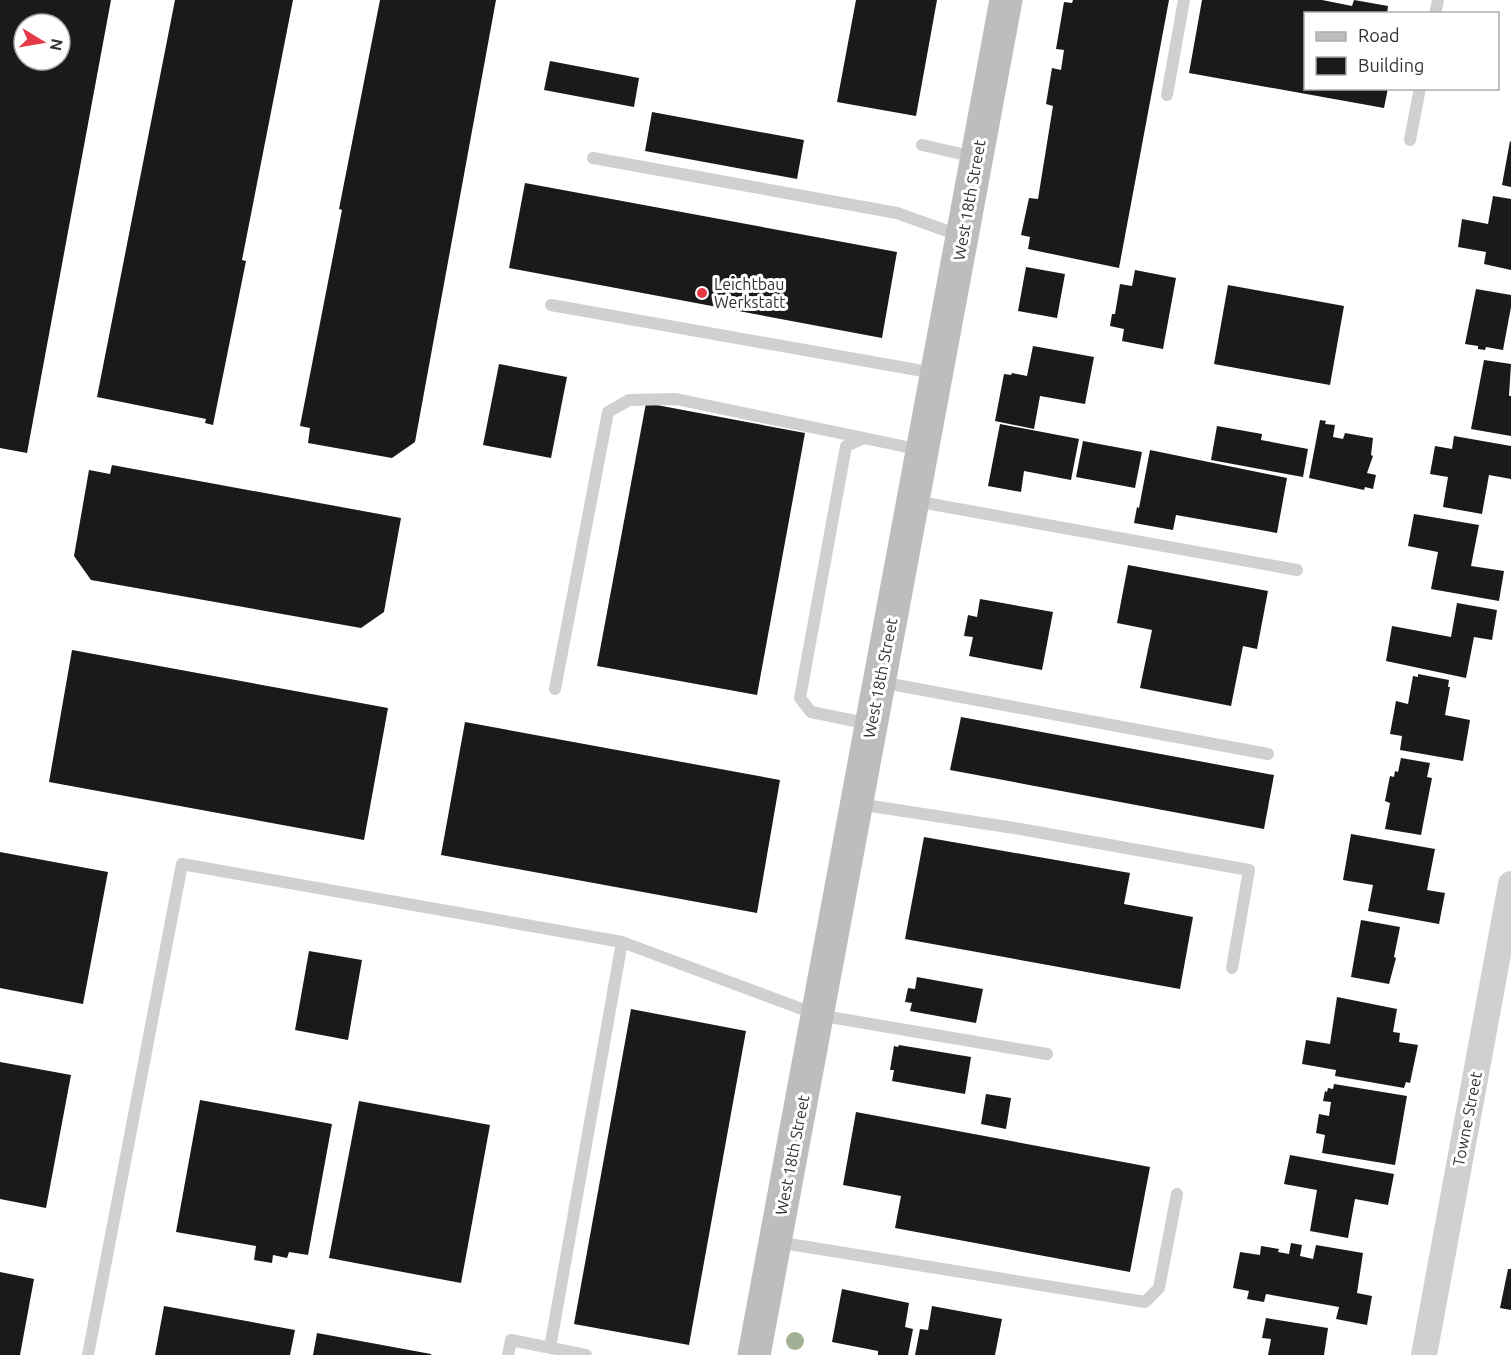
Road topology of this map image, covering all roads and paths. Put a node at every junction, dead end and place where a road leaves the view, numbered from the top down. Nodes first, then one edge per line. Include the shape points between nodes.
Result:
1 (1006, 0) edge
2 (1184, 0) edge
3 (1420, 90) edge
4 (1167, 95) dead end
5 (1410, 140) dead end
6 (921, 145) dead end
7 (593, 158) dead end
8 (976, 158) junction
9 (962, 237) junction
10 (551, 305) dead end
11 (936, 373) junction
12 (864, 438) junction
13 (922, 451) junction
14 (913, 501) junction
15 (1297, 570) dead end
16 (879, 682) junction
17 (555, 689) dead end
18 (872, 724) junction
19 (1268, 754) dead end
20 (856, 804) junction
21 (1511, 884) edge
22 (622, 942) junction
23 (1232, 968) dead end
24 (818, 1015) junction
25 (1047, 1053) dead end
26 (1177, 1194) dead end
27 (775, 1241) junction
28 (550, 1348) junction
29 (88, 1355) edge
30 (508, 1355) edge
31 (586, 1355) edge
32 (754, 1355) edge
33 (1424, 1355) edge

1 - 8 street, West 18th Street
2 - 4 lane
3 - 5 lane
6 - 8 lane
7 - 9 lane via 897,213
8 - 9 street, West 18th Street
9 - 11 street, West 18th Street
10 - 11 lane
11 - 13 street, West 18th Street
12 - 13 lane
12 - 17 lane via 676,399 629,400 608,412
12 - 18 lane via 846,446 800,698 811,712
13 - 14 street, West 18th Street
14 - 15 lane
14 - 16 street, West 18th Street
16 - 18 street, West 18th Street
16 - 19 lane
18 - 20 street, West 18th Street
20 - 23 lane via 1249,870
20 - 24 street, West 18th Street
21 - 33 street, Towne Street
22 - 24 lane
22 - 28 lane
22 - 29 lane via 182,864
24 - 25 lane
24 - 27 street, West 18th Street
26 - 27 lane via 1159,1288 1146,1302
27 - 32 street, West 18th Street
28 - 30 lane via 511,1340
28 - 31 lane

